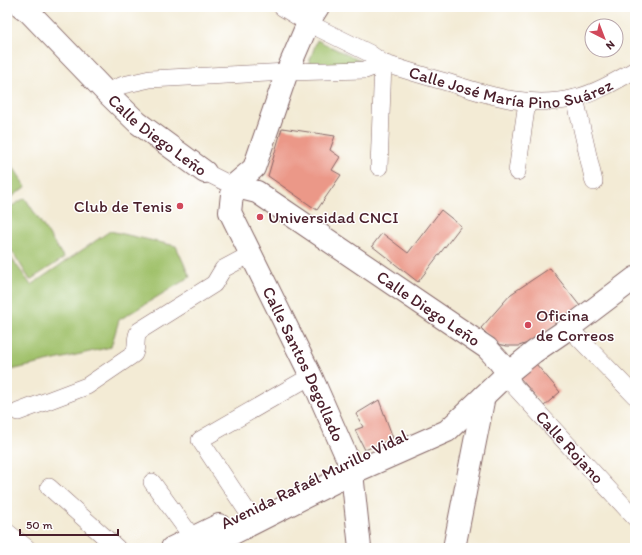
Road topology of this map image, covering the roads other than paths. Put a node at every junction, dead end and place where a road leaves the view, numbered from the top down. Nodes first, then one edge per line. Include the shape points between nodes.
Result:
1 (22, 7) edge
2 (282, 7) edge
3 (313, 15) edge
4 (383, 63) junction
5 (635, 70) edge
6 (287, 72) junction
7 (106, 92) junction
8 (575, 98) junction
9 (527, 102) junction
10 (379, 167) dead end
11 (205, 172) joint
12 (517, 172) dead end
13 (594, 182) dead end
14 (233, 186) junction
15 (251, 254) junction
16 (634, 280) edge
17 (569, 328) junction
18 (508, 373) junction
19 (311, 376) junction
20 (484, 396) junction
21 (635, 396) edge
22 (18, 412) dead end
23 (350, 467) junction
24 (152, 482) dead end
25 (49, 487) dead end
26 (246, 510) junction
27 (635, 518) edge
28 (7, 532) edge
29 (207, 542) edge
30 (27, 548) edge
31 (117, 548) edge
32 (172, 548) edge
33 (360, 548) edge
34 (454, 548) edge

1 - 7 main road, Calle Diego Leño
2 - 3 street, Calle José María Pino Suárez
3 - 4 street, Calle José María Pino Suárez
3 - 6 main road
4 - 6 street, Calle José María Pino Suárez via 365,70
4 - 9 street, Calle José María Pino Suárez via 488,95
4 - 10 street
5 - 8 street, Calle José María Pino Suárez via 610,84
6 - 7 street, Calle José María Pino Suárez via 150,79
6 - 14 main road via 254,168
7 - 11 main road, Calle Diego Leño via 138,123
8 - 9 street, Calle José María Pino Suárez
8 - 13 street
9 - 12 street
11 - 14 street, Calle Diego Leño
14 - 15 main road, Calle Santos Degollado via 230,212
14 - 18 main road, Calle Diego Leño via 257,192 487,348
15 - 19 main road, Calle Santos Degollado
15 - 22 street via 223,269 214,284 139,330 134,354 87,386
16 - 17 main road, Avenida Rafaél Murillo Vidal
17 - 18 main road, Avenida Rafaél Murillo Vidal
17 - 21 street
18 - 20 main road, Avenida Rafaél Murillo Vidal
18 - 27 street, Calle Rojano via 514,386
19 - 23 main road, Calle Santos Degollado
19 - 26 street via 200,440
20 - 23 main road, Avenida Rafaél Murillo Vidal via 458,420 444,418
20 - 34 main road
23 - 26 main road, Avenida Rafaél Murillo Vidal
23 - 29 main road, Avenida Rafaél Murillo Vidal
23 - 33 main road, Calle Santos Degollado
24 - 29 street
25 - 31 street
26 - 29 main road, Avenida Rafaél Murillo Vidal
28 - 30 street
29 - 32 main road, Avenida Rafaél Murillo Vidal

